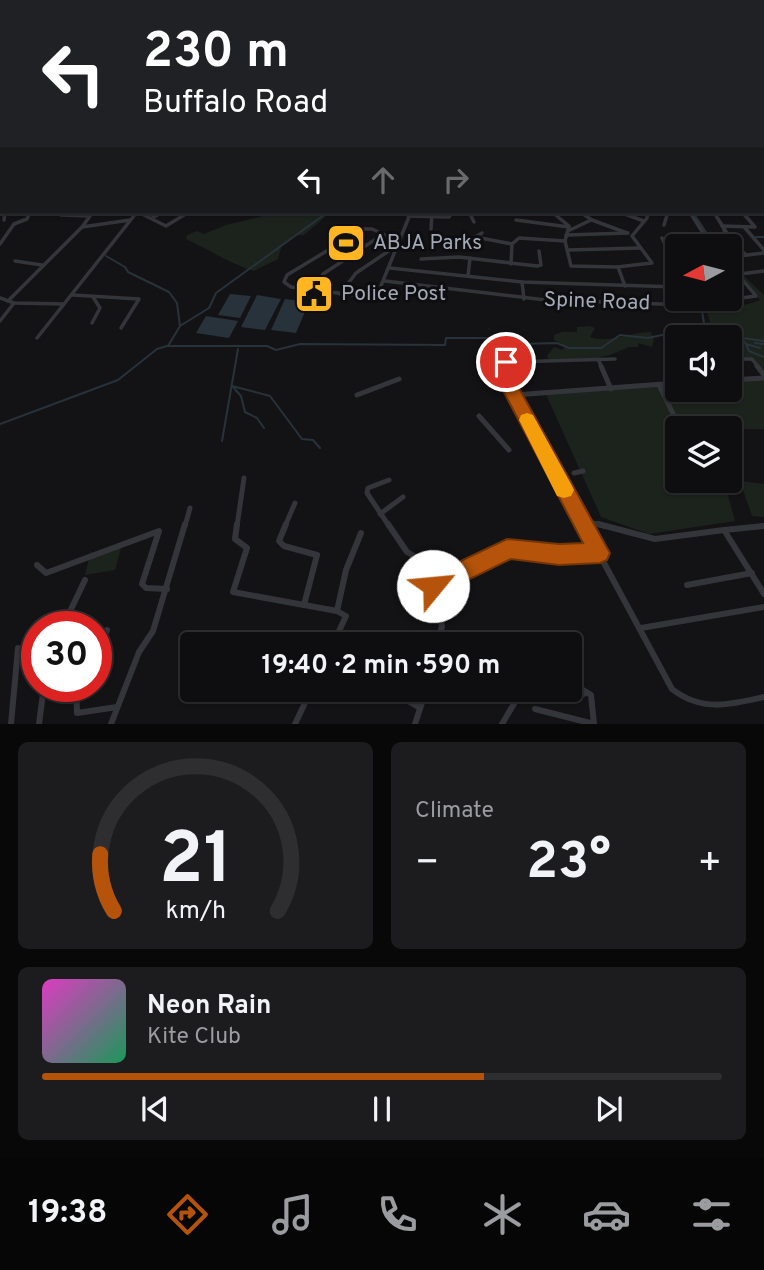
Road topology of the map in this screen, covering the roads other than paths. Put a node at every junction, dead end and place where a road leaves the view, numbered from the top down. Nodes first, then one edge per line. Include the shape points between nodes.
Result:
1 (610, 0) edge
2 (618, 0) edge
3 (717, 0) edge
4 (721, 0) edge
5 (29, 214) edge
6 (92, 214) edge
7 (136, 214) edge
8 (142, 214) edge
9 (160, 214) edge
10 (186, 214) edge
11 (409, 214) edge
12 (431, 214) edge
13 (451, 214) edge
14 (474, 214) edge
15 (554, 214) edge
16 (583, 214) edge
17 (625, 214) edge
18 (647, 214) edge
19 (667, 214) edge
20 (692, 214) edge
21 (715, 214) edge
22 (744, 214) edge
23 (61, 215) dead end
24 (152, 219) junction
25 (516, 219) dead end
26 (130, 220) junction
27 (592, 220) junction
28 (644, 221) junction
29 (474, 222) dead end
30 (664, 225) dead end
31 (722, 226) junction
32 (82, 227) junction
33 (744, 227) junction
34 (431, 229) dead end
35 (567, 231) junction
36 (482, 233) dead end
37 (630, 234) junction
38 (704, 234) edge
39 (383, 235) junction
40 (475, 237) junction
41 (662, 238) dead end
42 (764, 238) edge
43 (754, 239) junction
44 (565, 241) junction
45 (397, 243) junction
46 (472, 243) dead end
47 (0, 244) edge
48 (512, 244) junction
49 (665, 245) edge
50 (640, 248) junction
51 (568, 250) junction
52 (539, 251) dead end
53 (764, 251) edge
54 (746, 255) junction
55 (742, 256) edge
56 (470, 258) junction
57 (421, 259) dead end
58 (15, 261) dead end
59 (511, 264) junction
60 (43, 265) junction
61 (618, 267) junction
62 (390, 268) junction
63 (764, 271) edge
64 (742, 274) edge
65 (468, 276) junction
66 (742, 278) edge
67 (384, 281) junction
68 (522, 282) junction
69 (625, 286) junction
70 (665, 287) edge
71 (314, 290) junction
72 (340, 294) junction
73 (72, 295) junction
74 (93, 296) junction
75 (0, 298) edge
76 (742, 298) edge
77 (524, 299) junction
78 (11, 302) junction
79 (665, 303) edge
80 (65, 304) junction
81 (0, 321) edge
82 (92, 323) dead end
83 (121, 328) dead end
84 (37, 338) dead end
85 (598, 359) junction
86 (615, 359) dead end
87 (742, 359) edge
88 (764, 376) edge
89 (399, 379) dead end
90 (742, 379) edge
91 (665, 384) edge
92 (659, 385) junction
93 (611, 389) junction
94 (357, 395) dead end
95 (514, 395) junction
96 (479, 416) dead end
97 (674, 416) edge
98 (509, 450) dead end
99 (583, 471) dead end
100 (574, 473) dead end
101 (244, 478) dead end
102 (389, 480) dead end
103 (403, 497) dead end
104 (295, 503) dead end
105 (190, 508) dead end
106 (380, 514) junction
107 (581, 520) junction
108 (764, 526) edge
109 (724, 530) junction
110 (361, 533) dead end
111 (600, 553) junction
112 (37, 565) dead end
113 (752, 573) junction
114 (85, 580) dead end
115 (687, 585) dead end
116 (433, 586) junction
117 (167, 589) junction
118 (764, 594) edge
119 (304, 606) junction
120 (764, 607) edge
121 (70, 611) edge
122 (337, 611) junction
123 (641, 628) junction
124 (339, 632) edge
125 (440, 632) edge
126 (18, 648) dead end
127 (582, 691) edge
128 (582, 693) edge
129 (586, 694) junction
130 (764, 697) edge
131 (42, 702) edge
132 (77, 702) edge
133 (305, 702) edge
134 (410, 702) edge
135 (422, 702) edge
136 (515, 702) edge
137 (118, 707) junction
138 (420, 708) junction
139 (535, 709) dead end
140 (11, 724) edge
141 (39, 724) edge
142 (111, 724) edge
143 (295, 724) edge
144 (415, 724) edge
145 (502, 724) edge
146 (594, 724) edge

1 - 2 street
3 - 4 street
5 - 47 street via 25,221 14,224
6 - 23 street
6 - 32 street
7 - 26 street
8 - 24 street
9 - 24 street
10 - 24 street via 167,226
11 - 12 street
11 - 45 street
12 - 13 street
12 - 34 street
14 - 29 street
15 - 35 street
16 - 27 street
17 - 28 street
18 - 28 street
19 - 30 street
20 - 38 street
21 - 31 street
22 - 33 street via 755,226
25 - 35 street
26 - 32 street
26 - 73 street
27 - 35 street
27 - 37 street
28 - 37 street
31 - 33 street
31 - 54 street
32 - 60 street
33 - 43 street
35 - 37 street
35 - 44 street
36 - 40 street
37 - 50 street
39 - 45 street
39 - 71 street via 323,274
39 - 71 street via 363,229 288,275 284,282
40 - 46 street
40 - 48 street
41 - 49 street
42 - 43 street
43 - 53 street
44 - 48 street via 522,237
44 - 51 street
45 - 62 street
45 - 72 street via 355,275
48 - 59 street
50 - 51 street
50 - 61 street via 652,264
51 - 61 street via 571,266
52 - 59 street via 541,265
53 - 54 street
54 - 55 street
56 - 57 street
56 - 59 street
56 - 65 street
58 - 60 street
60 - 78 street
61 - 69 street
62 - 65 street
62 - 67 street
63 - 64 street
65 - 68 street
66 - 76 street, Spine Road via 756,296
67 - 72 street via 376,298
67 - 77 street, Spine Road
68 - 69 street
68 - 77 street
69 - 70 street
71 - 72 street
73 - 74 street
73 - 80 street
74 - 82 street via 100,308
74 - 83 street via 139,299
75 - 78 street
77 - 79 street, Spine Road
78 - 80 street
78 - 81 street
80 - 84 street
85 - 86 street
85 - 93 street
85 - 95 street via 506,362 502,371
87 - 88 street via 752,359
88 - 90 street
89 - 94 street
91 - 92 street
92 - 93 street
92 - 97 street
93 - 95 street
95 - 107 street
96 - 98 street
99 - 100 street
101 - 119 street via 235,539 247,548 233,592
102 - 106 street via 368,488 368,498
103 - 106 street
104 - 119 street via 279,541 317,555
105 - 117 street
106 - 116 street via 407,552 425,562
107 - 109 street via 655,539
107 - 111 street
108 - 109 street
109 - 113 street
110 - 122 street
111 - 116 street via 507,549
111 - 123 street
112 - 117 street via 46,573 159,531 142,584
113 - 115 street
113 - 118 street
114 - 121 street
116 - 125 street
117 - 137 street
119 - 122 street
120 - 123 street
122 - 124 street via 346,616
123 - 130 street via 672,689 686,701 707,707
126 - 140 street
127 - 129 street
128 - 129 street
129 - 146 street via 593,699
131 - 141 street
132 - 137 street via 77,713
133 - 143 street
134 - 138 street
135 - 138 street
136 - 145 street
137 - 142 street
138 - 144 street
139 - 146 street

